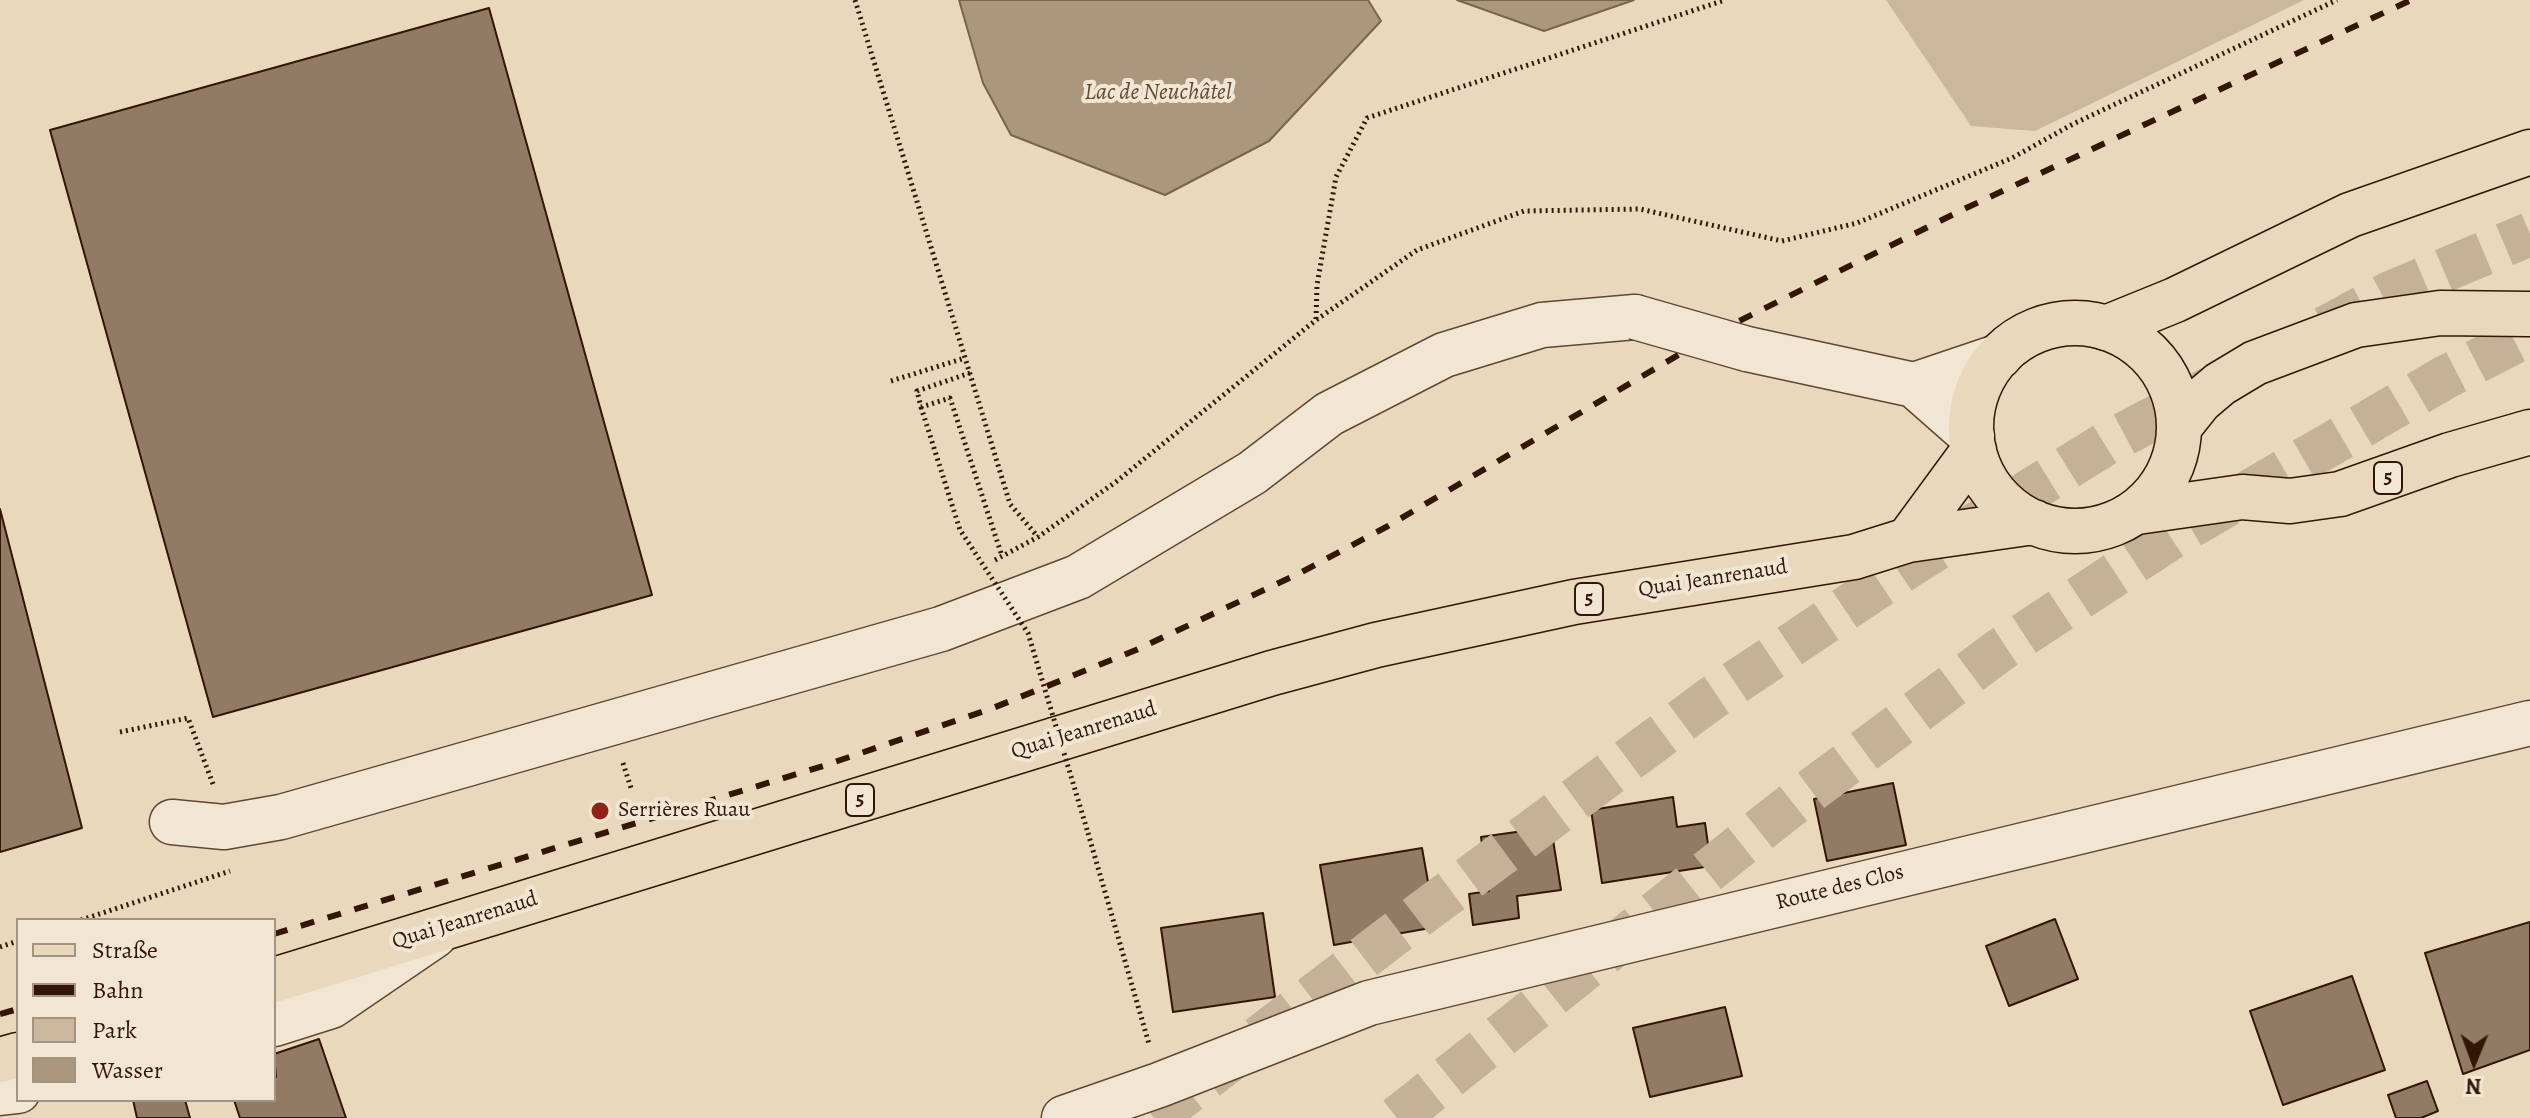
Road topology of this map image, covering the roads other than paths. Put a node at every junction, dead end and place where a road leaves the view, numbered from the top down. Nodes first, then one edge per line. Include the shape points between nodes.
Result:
1 (2530, 152) edge
2 (2530, 314) edge
3 (2106, 328) junction
4 (2000, 356) junction
5 (1914, 385) junction
6 (2530, 432) edge
7 (2180, 433) junction
8 (1973, 443) junction
9 (2242, 497) junction
10 (2137, 512) junction
11 (2034, 522) junction
12 (1908, 540) junction
13 (2530, 723) edge
14 (172, 822) dead end
15 (447, 927) junction
16 (276, 979) edge
17 (276, 1023) edge
18 (1064, 1118) edge

1 - 3 main road via 2350,215
2 - 7 main road via 2440,313 2356,325 2255,363 2220,384 2200,401
3 - 4 main road via 2083,324 2038,330
3 - 7 main road via 2135,342 2159,365 2174,394
4 - 5 street
4 - 8 main road via 1977,393
5 - 8 street
5 - 14 street, bridge via 1747,349 1635,317 1542,325 1444,355 1329,414 1252,473 1078,577 941,629 281,817 224,827
6 - 9 main road, 5 via 2340,494 2290,501
7 - 9 main road
7 - 10 main road via 2166,480
8 - 11 main road via 1989,486 2017,514
8 - 12 main road
9 - 10 main road, 5
10 - 11 main road via 2087,531
11 - 12 main road, 5
12 - 15 main road, Quai Jeanrenaud / 5 via 1854,557 1574,602 1376,645
13 - 18 street, Route des Clos via 1369,1003
15 - 16 main road, Quai Jeanrenaud / 5
15 - 17 street via 331,1006

